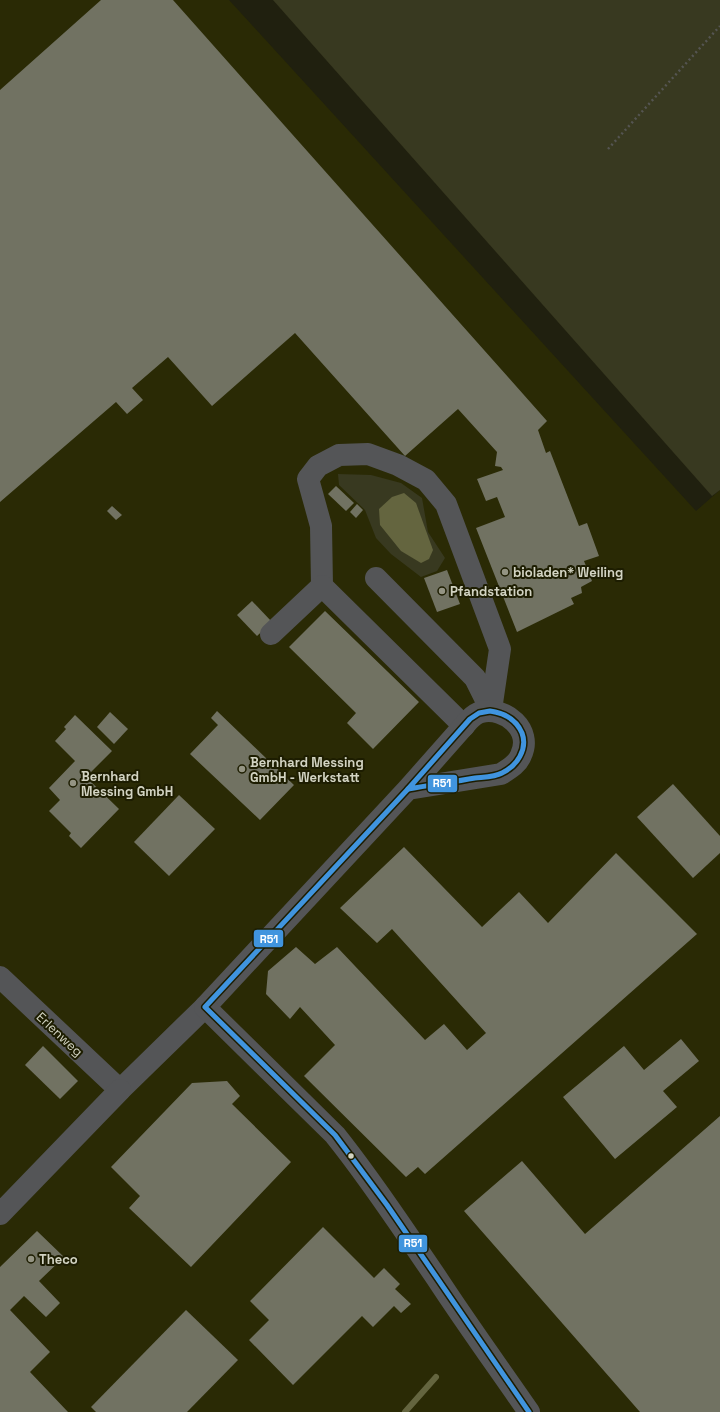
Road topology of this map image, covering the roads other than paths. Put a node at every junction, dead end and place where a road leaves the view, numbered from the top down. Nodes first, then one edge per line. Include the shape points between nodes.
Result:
1 (376, 578) dead end
2 (322, 586) junction
3 (271, 634) dead end
4 (491, 710) junction
5 (464, 726) junction
6 (408, 789) junction
7 (0, 977) edge
8 (205, 1007) junction
9 (120, 1090) junction
10 (25, 1187) junction
11 (0, 1188) edge
12 (0, 1214) edge
13 (529, 1412) edge

1 - 4 street via 475,678
2 - 3 street
2 - 4 street via 321,526 308,479 318,466 339,455 368,454 398,465 426,480 446,504 500,649
2 - 5 street
4 - 5 street via 479,712
4 - 6 street via 504,712 522,729 522,755 513,766 502,774
5 - 6 street
6 - 8 street
7 - 9 street, Erlenweg
8 - 9 street
8 - 13 street via 335,1135 352,1156
9 - 10 street
10 - 11 street
10 - 12 street

